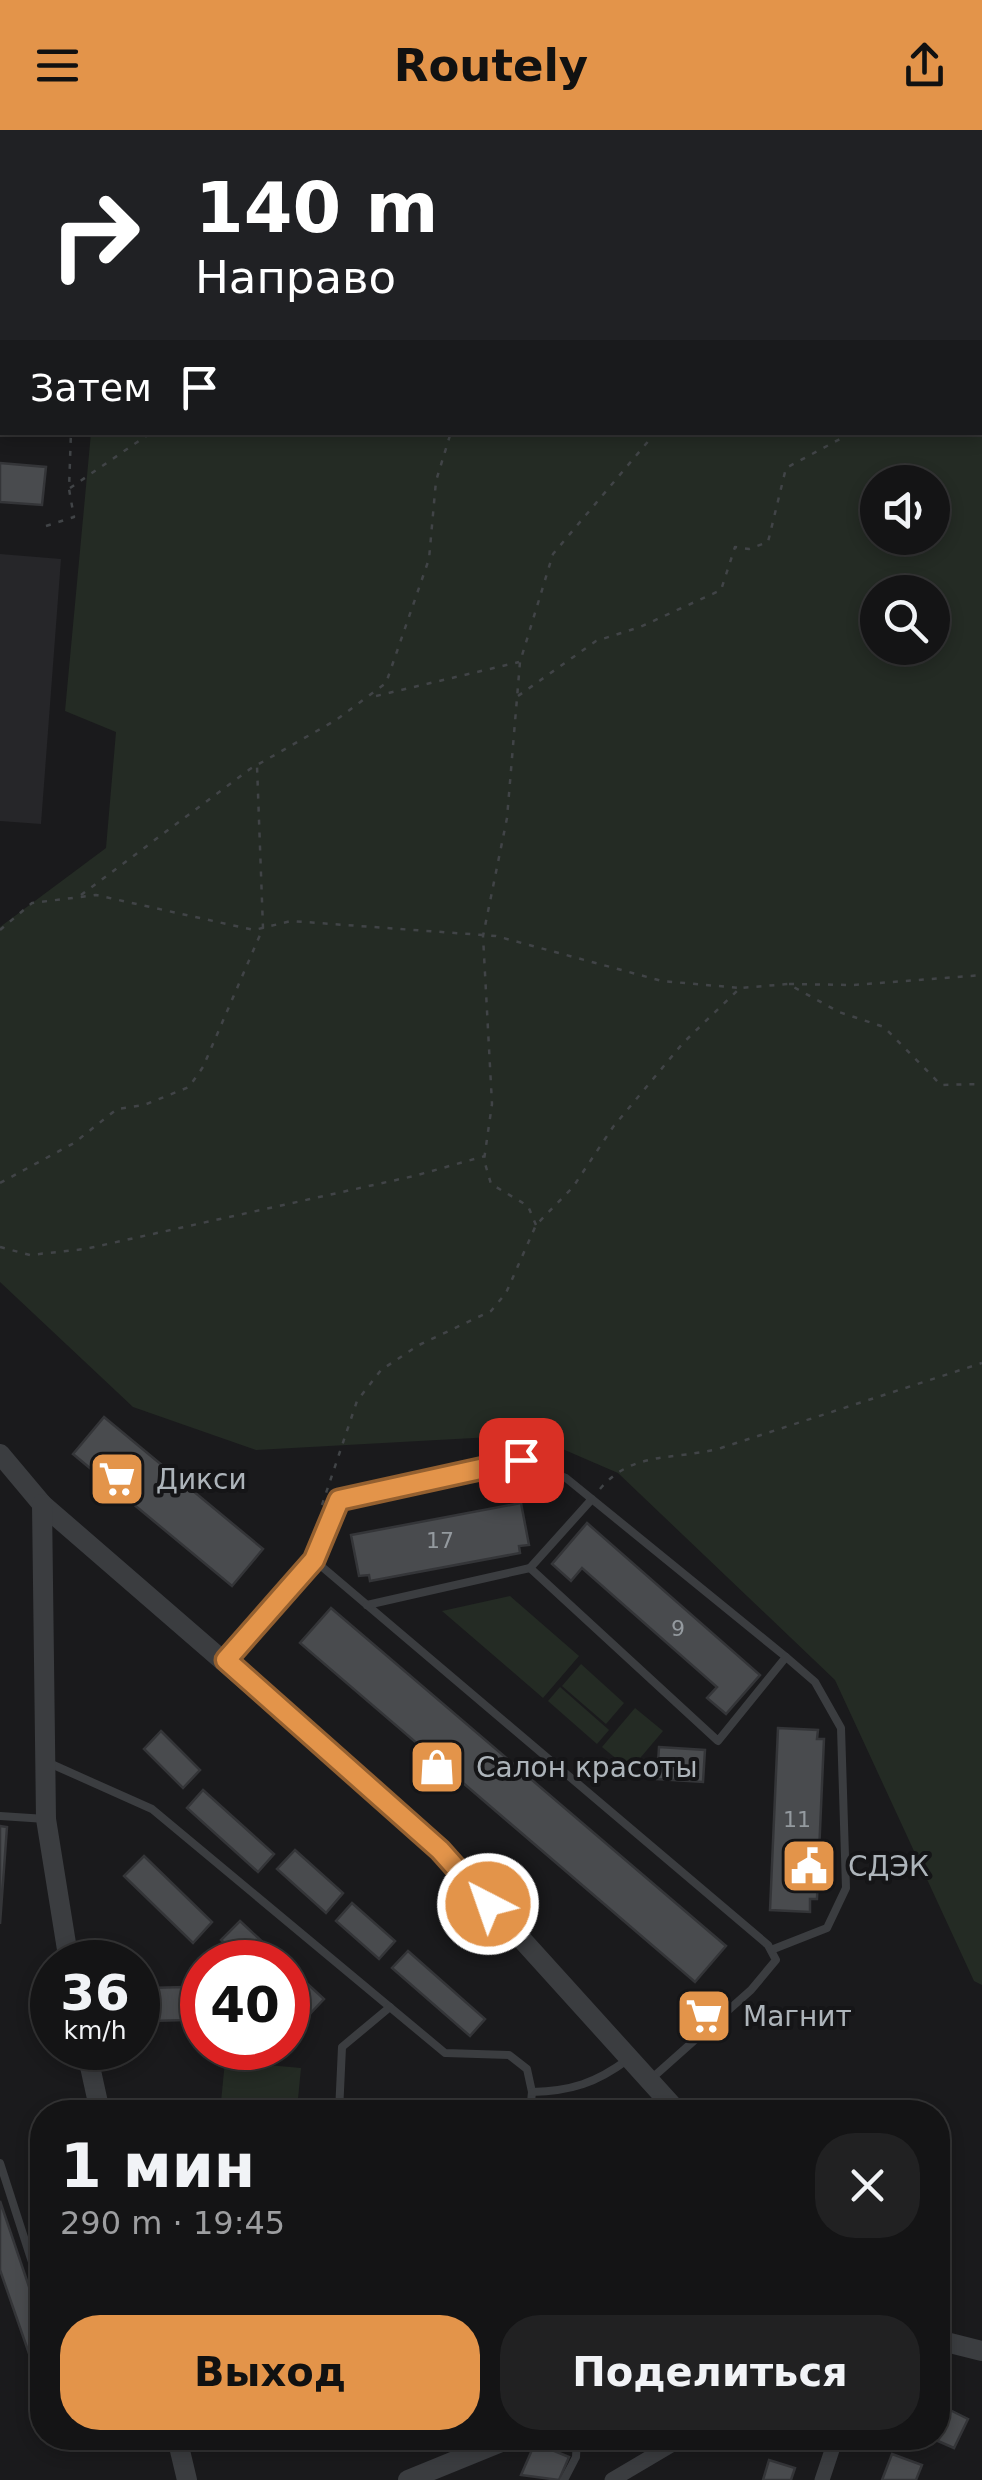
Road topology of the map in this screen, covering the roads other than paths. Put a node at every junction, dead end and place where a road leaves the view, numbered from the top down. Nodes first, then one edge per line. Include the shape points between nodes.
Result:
1 (0, 1454) edge
2 (592, 1499) junction
3 (42, 1504) junction
4 (314, 1560) junction
5 (530, 1568) junction
6 (367, 1605) junction
7 (786, 1657) junction
8 (226, 1660) junction
9 (48, 1762) junction
10 (0, 1816) edge
11 (46, 1819) junction
12 (66, 1940) edge
13 (771, 1950) junction
14 (390, 2007) junction
15 (627, 2060) junction
16 (91, 2070) edge
17 (648, 2082) junction
18 (532, 2092) junction
19 (97, 2100) edge
20 (340, 2100) edge
21 (531, 2100) edge
22 (666, 2100) edge
23 (0, 2163) edge
24 (30, 2256) edge
25 (950, 2343) edge
26 (982, 2352) edge
27 (180, 2450) edge
28 (481, 2450) edge
29 (574, 2450) edge
30 (663, 2450) edge
31 (832, 2450) edge
32 (187, 2480) edge
33 (408, 2480) edge
34 (564, 2480) edge
35 (612, 2480) edge
36 (822, 2480) edge

1 - 3 street
2 - 4 lane via 566,1478 521,1460 339,1500
2 - 5 lane
2 - 7 lane
3 - 8 street
3 - 9 street
4 - 6 lane
4 - 8 lane
5 - 6 lane
5 - 7 lane via 718,1741
6 - 13 lane
7 - 13 lane via 815,1682 841,1728 846,1888 826,1928
8 - 15 street via 440,1850
9 - 11 street
9 - 14 lane via 152,1809
10 - 11 lane
11 - 12 street
13 - 17 lane via 776,1960 751,1990
14 - 18 lane via 445,2053 509,2056 528,2069
14 - 20 lane via 342,2047
15 - 17 street
15 - 18 lane via 569,2091
16 - 19 street
17 - 22 street
18 - 21 lane
23 - 24 lane
25 - 26 street
27 - 32 street
28 - 33 street
29 - 34 lane
30 - 35 street
31 - 36 street

